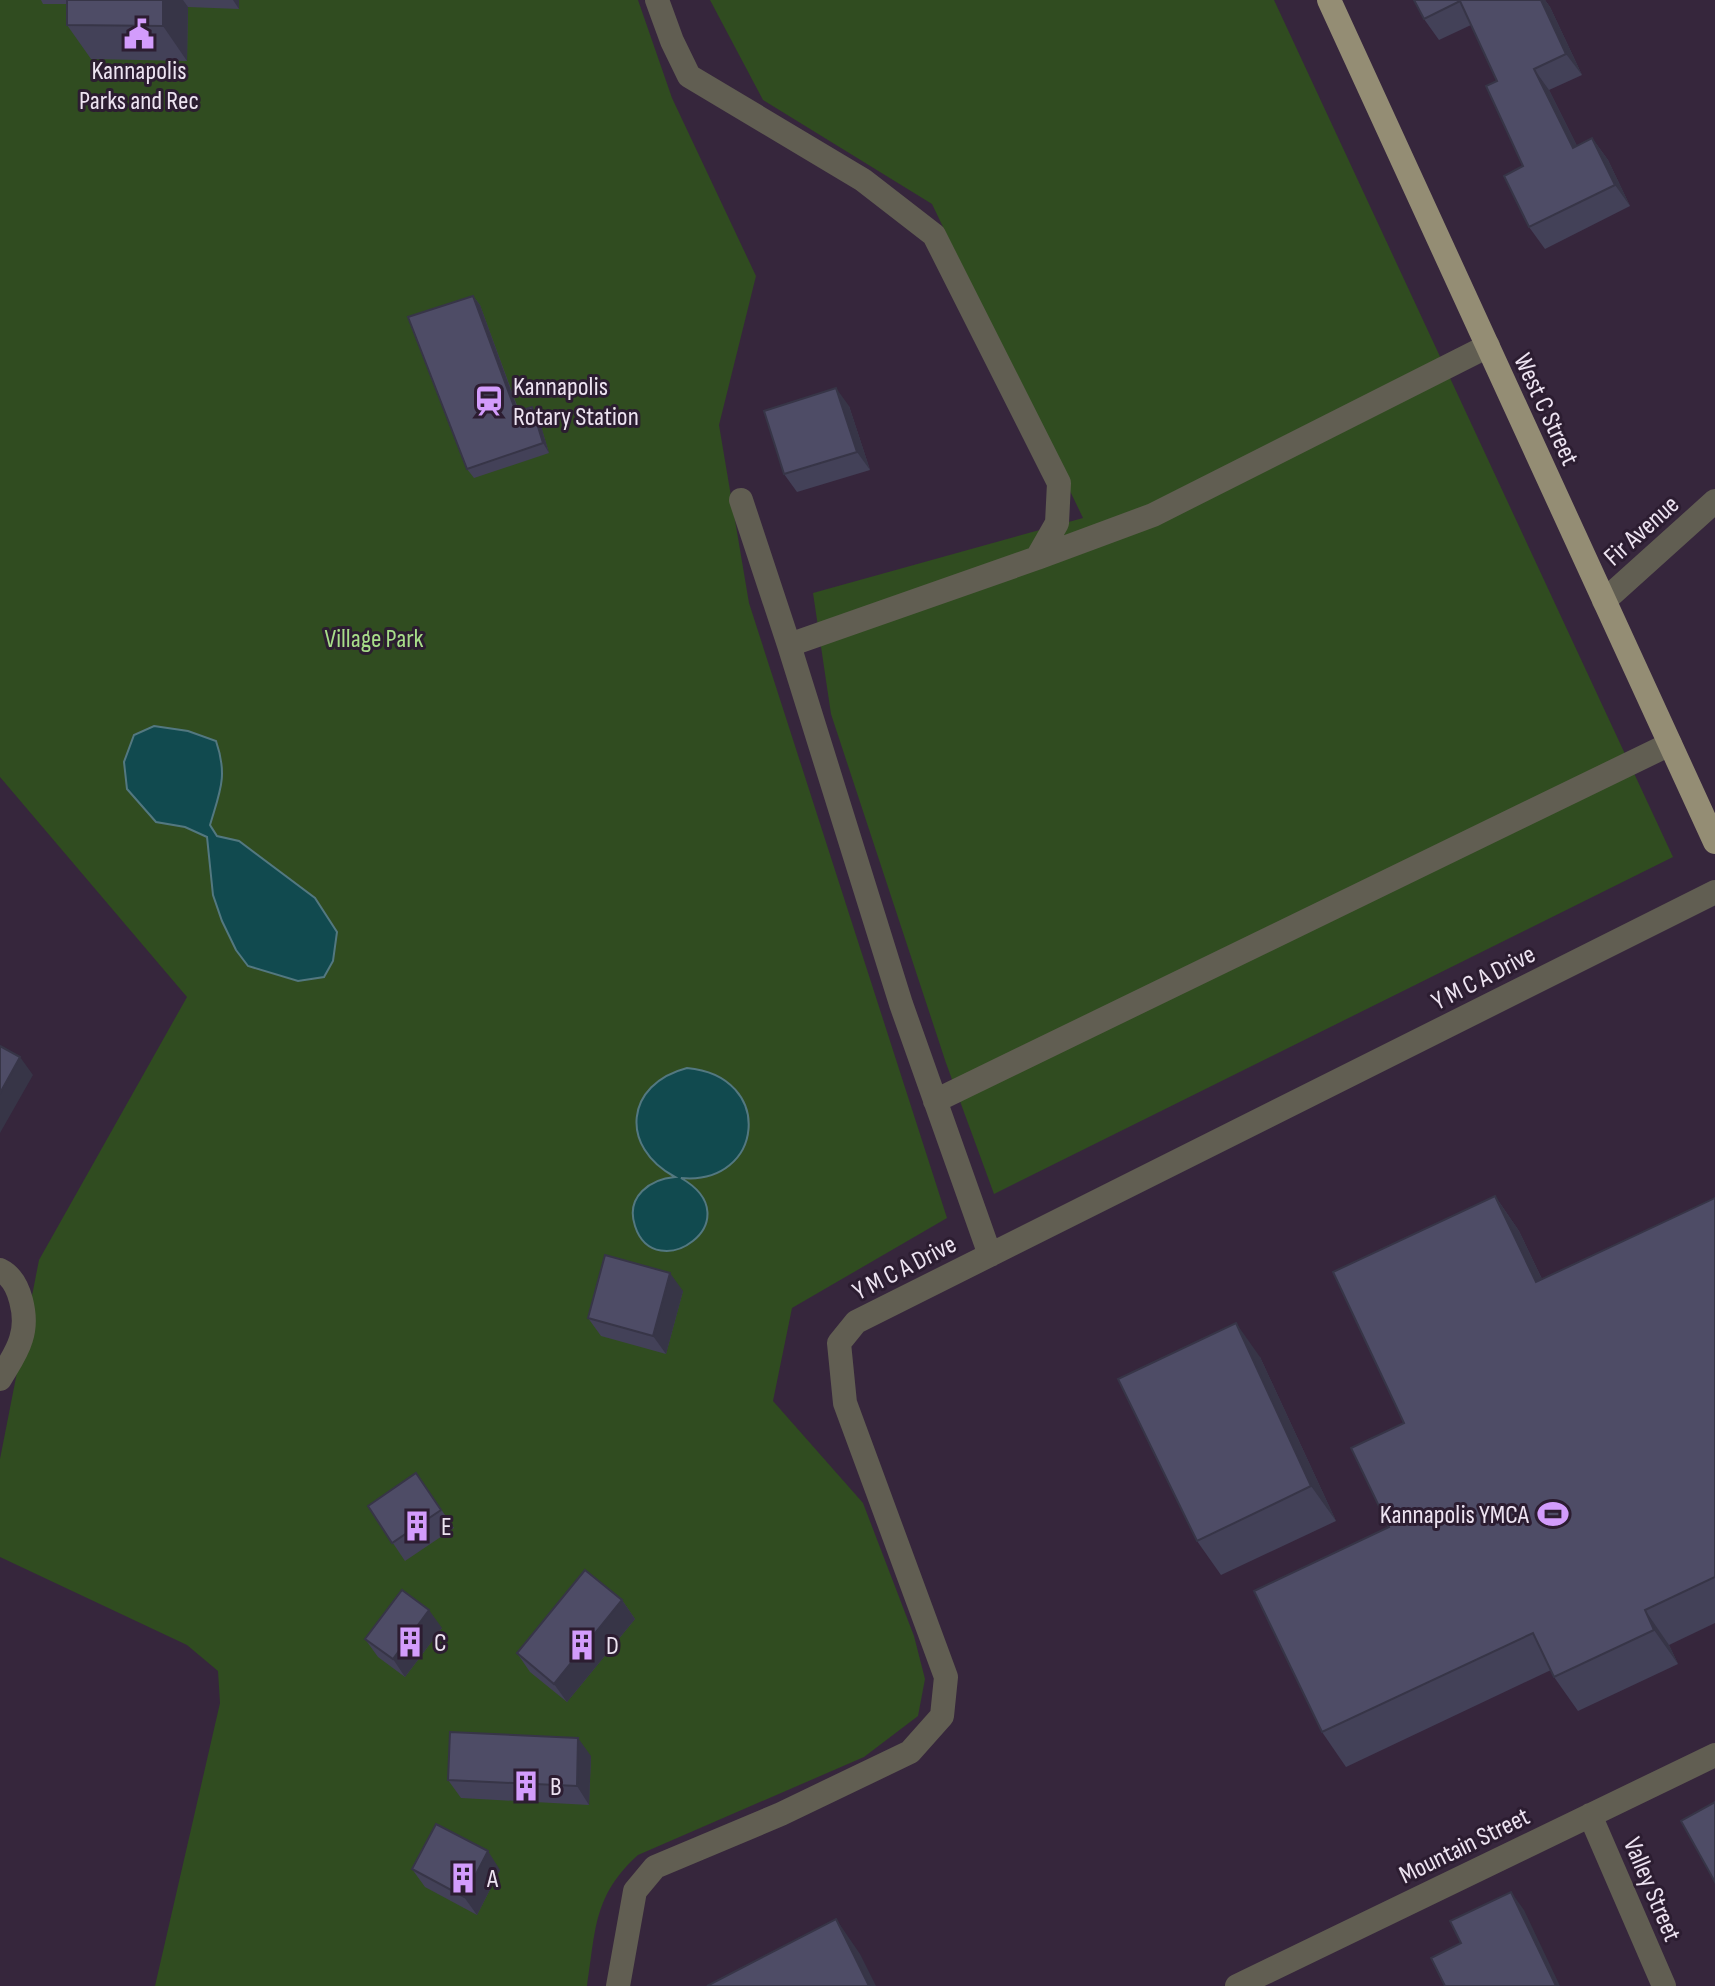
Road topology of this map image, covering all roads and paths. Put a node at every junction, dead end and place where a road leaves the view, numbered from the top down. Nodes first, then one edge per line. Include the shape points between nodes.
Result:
1 (657, 0) edge
2 (1329, 0) edge
3 (1488, 346) junction
4 (741, 500) dead end
5 (1715, 501) edge
6 (1037, 558) junction
7 (1604, 601) junction
8 (789, 645) junction
9 (1670, 744) junction
10 (1715, 842) edge
11 (1715, 892) edge
12 (935, 1101) junction
13 (990, 1255) junction
14 (0, 1270) edge
15 (0, 1379) edge
16 (1715, 1755) edge
17 (1590, 1815) junction
18 (618, 1986) edge
19 (1237, 1986) edge
20 (1664, 1986) edge

1 - 6 street via 689,76 863,180 934,235 1059,483 1057,523
2 - 3 main road, West C Street
3 - 6 street via 1153,515
3 - 7 main road, West C Street
4 - 8 street
5 - 7 street, Fir Avenue
6 - 8 street
7 - 9 main road, West C Street
8 - 12 street
9 - 10 main road, West C Street
9 - 12 street
11 - 13 street, Y M C A Drive
12 - 13 street
13 - 18 street, Y M C A Drive via 856,1322 839,1343 845,1403 946,1677 942,1716 910,1752 655,1867 635,1891
14 - 15 street via 23,1301 22,1338
16 - 17 street, Mountain Street
17 - 19 street, Mountain Street
17 - 20 street, Valley Street

